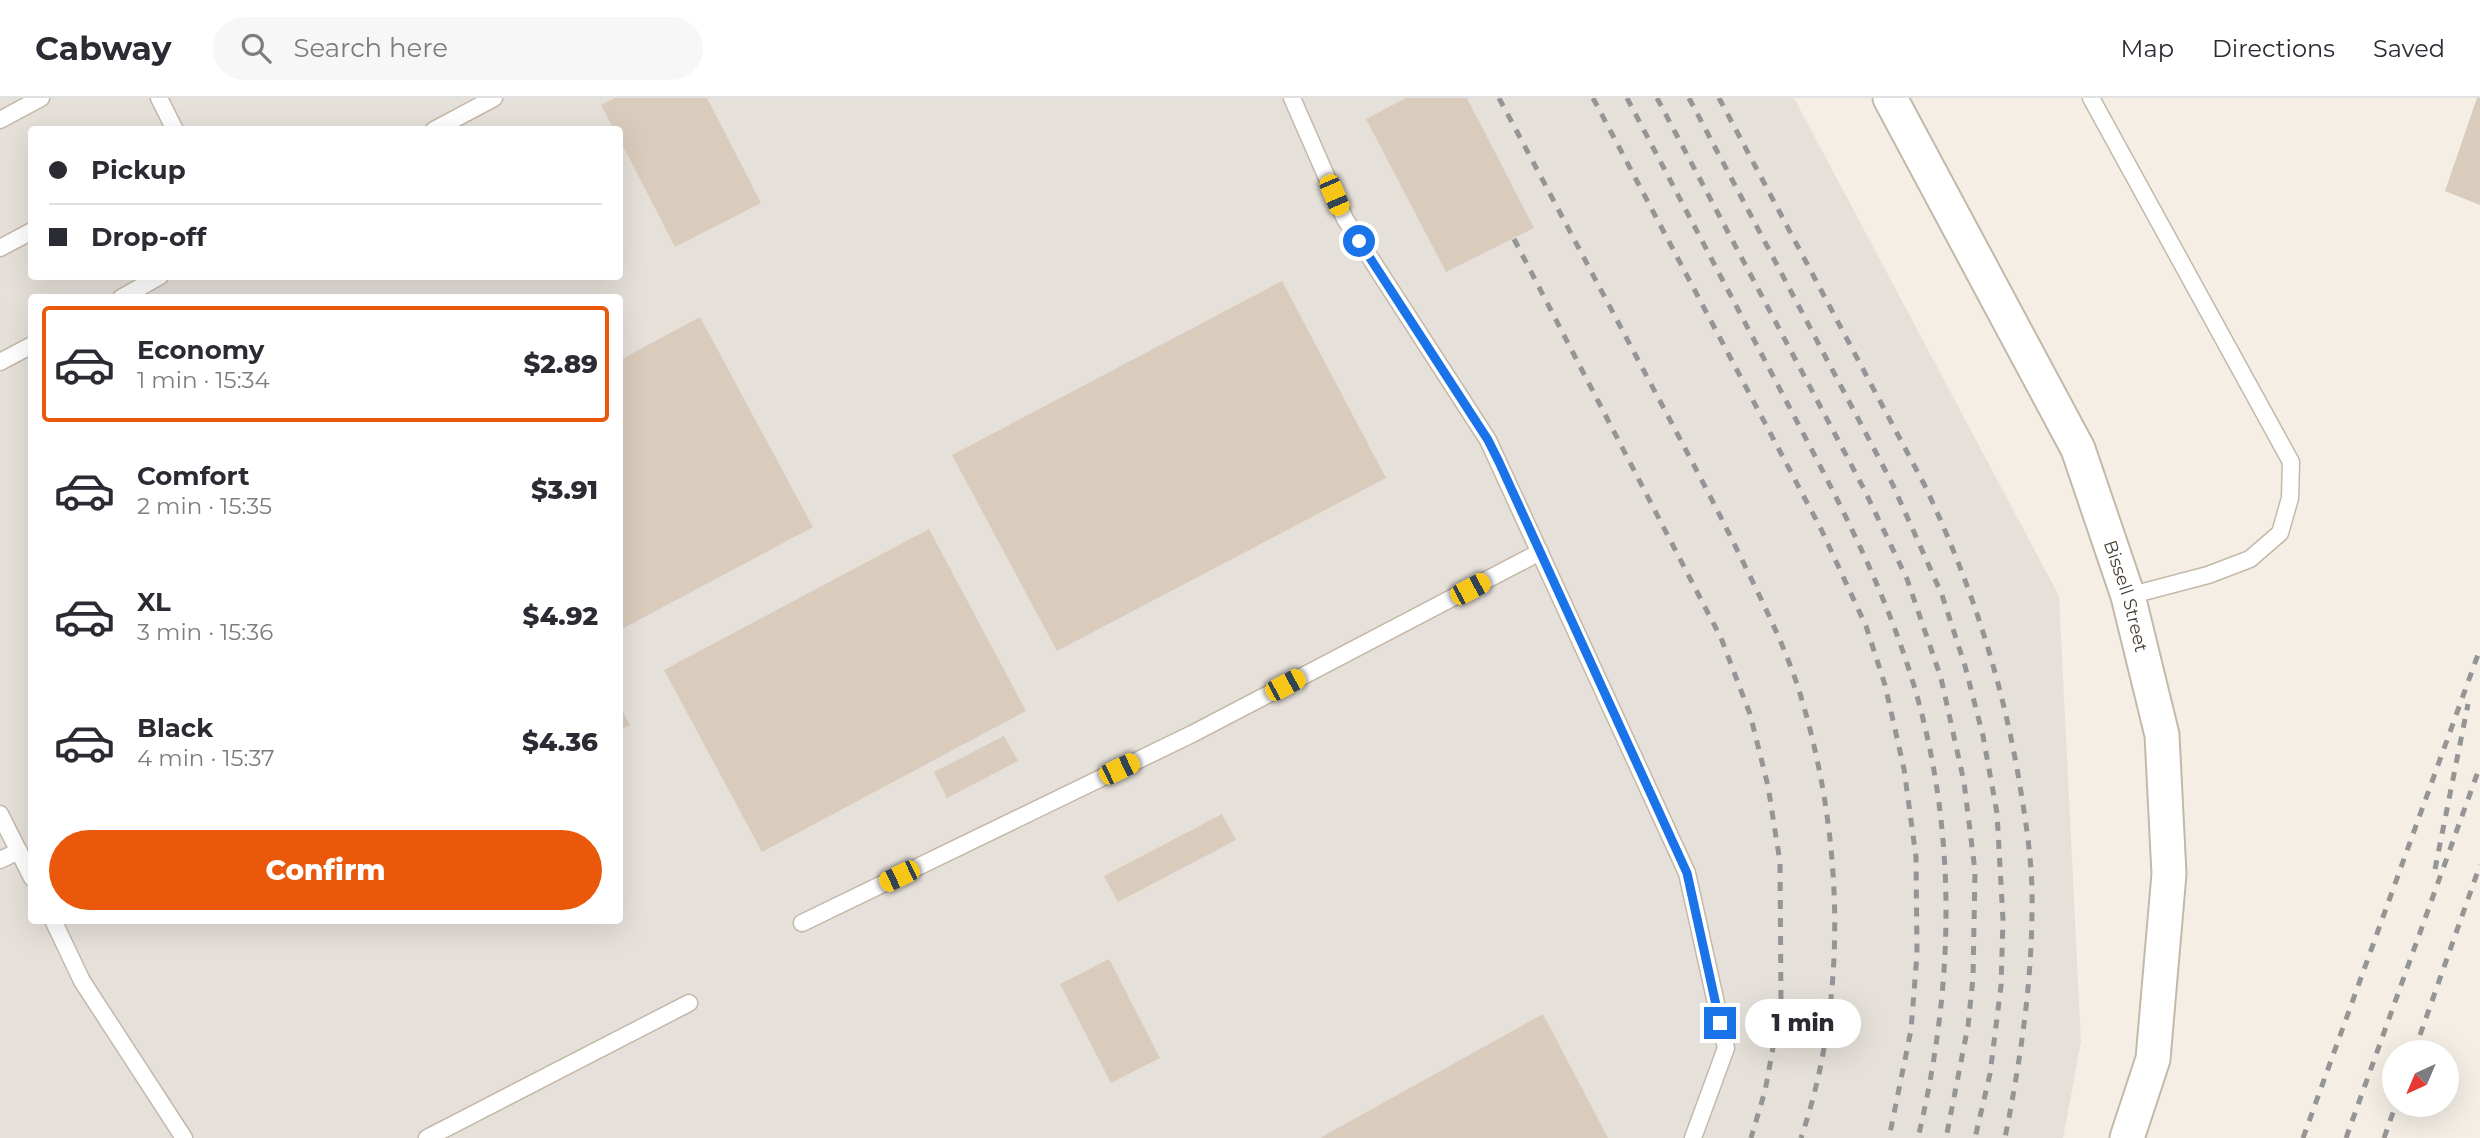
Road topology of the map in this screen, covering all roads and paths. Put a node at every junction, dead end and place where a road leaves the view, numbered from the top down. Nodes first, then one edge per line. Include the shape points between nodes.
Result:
1 (41, 98) edge
2 (159, 98) edge
3 (494, 98) edge
4 (1292, 98) edge
5 (1890, 98) edge
6 (2091, 98) edge
7 (0, 120) edge
8 (174, 126) edge
9 (442, 126) edge
10 (28, 233) edge
11 (0, 248) edge
12 (153, 280) edge
13 (128, 294) edge
14 (28, 347) edge
15 (0, 362) edge
16 (1540, 552) junction
17 (2128, 596) junction
18 (0, 814) edge
19 (19, 851) junction
20 (0, 860) edge
21 (28, 870) edge
22 (802, 923) dead end
23 (54, 924) edge
24 (689, 1003) dead end
25 (184, 1138) edge
26 (427, 1138) edge
27 (1693, 1138) edge
28 (2127, 1138) edge

1 - 7 lane
2 - 8 lane
3 - 9 lane
4 - 16 lane via 1345,219 1488,440
5 - 17 street, Bissell Street via 2078,449
6 - 17 lane via 2291,462 2290,498 2280,533 2250,559
10 - 11 lane
12 - 13 lane
14 - 15 lane
16 - 22 lane via 1192,734
16 - 27 lane via 1687,873 1726,1048
17 - 28 street, Bissell Street via 2162,735 2169,874 2153,1059
18 - 19 lane
19 - 20 lane
19 - 21 lane
23 - 25 lane via 82,981
24 - 26 lane

